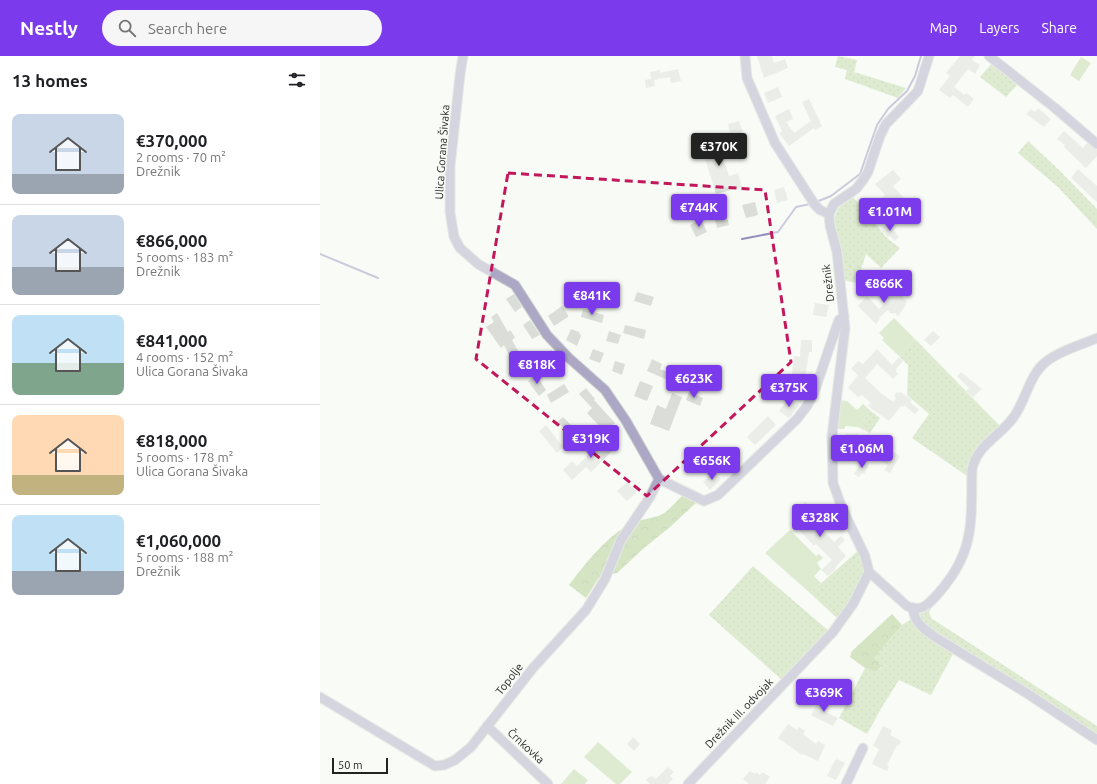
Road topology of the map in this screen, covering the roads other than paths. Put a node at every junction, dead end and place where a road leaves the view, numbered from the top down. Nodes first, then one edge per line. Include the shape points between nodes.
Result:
1 (463, 56) edge
2 (745, 56) edge
3 (929, 56) edge
4 (989, 56) edge
5 (1097, 144) edge
6 (829, 214) junction
7 (844, 316) junction
8 (1097, 338) edge
9 (659, 479) junction
10 (869, 572) junction
11 (913, 608) junction
12 (320, 697) edge
13 (487, 726) junction
14 (1097, 740) edge
15 (863, 748) dead end
16 (548, 784) edge
17 (688, 784) edge
18 (846, 784) edge

1 - 9 street, Ulica Gorana Šivaka via 450,167 450,212 454,237 460,248 478,264 515,285 547,335 605,390 626,420
2 - 6 street via 747,78 775,143 813,202 820,210
3 - 6 street via 918,91 886,124 863,180 852,193 834,204
4 - 5 street
6 - 7 street, Drežnik
7 - 9 street via 839,320 808,406 718,495 704,501
7 - 10 street, Drežnik via 845,328 832,436 833,484 865,556
8 - 11 street via 1056,355 1041,366 1013,419 974,460 969,532 963,554 945,585 931,601 924,608
9 - 13 street, Topolje via 621,540 605,579 586,610 533,668
10 - 11 street via 907,606
10 - 17 street, Drežnik III. odvojak via 853,604 833,632
11 - 14 street via 920,626 934,637 1028,694
12 - 13 street, Topolje via 435,766 455,760 470,747
13 - 16 street, Črnkovka
15 - 18 street

